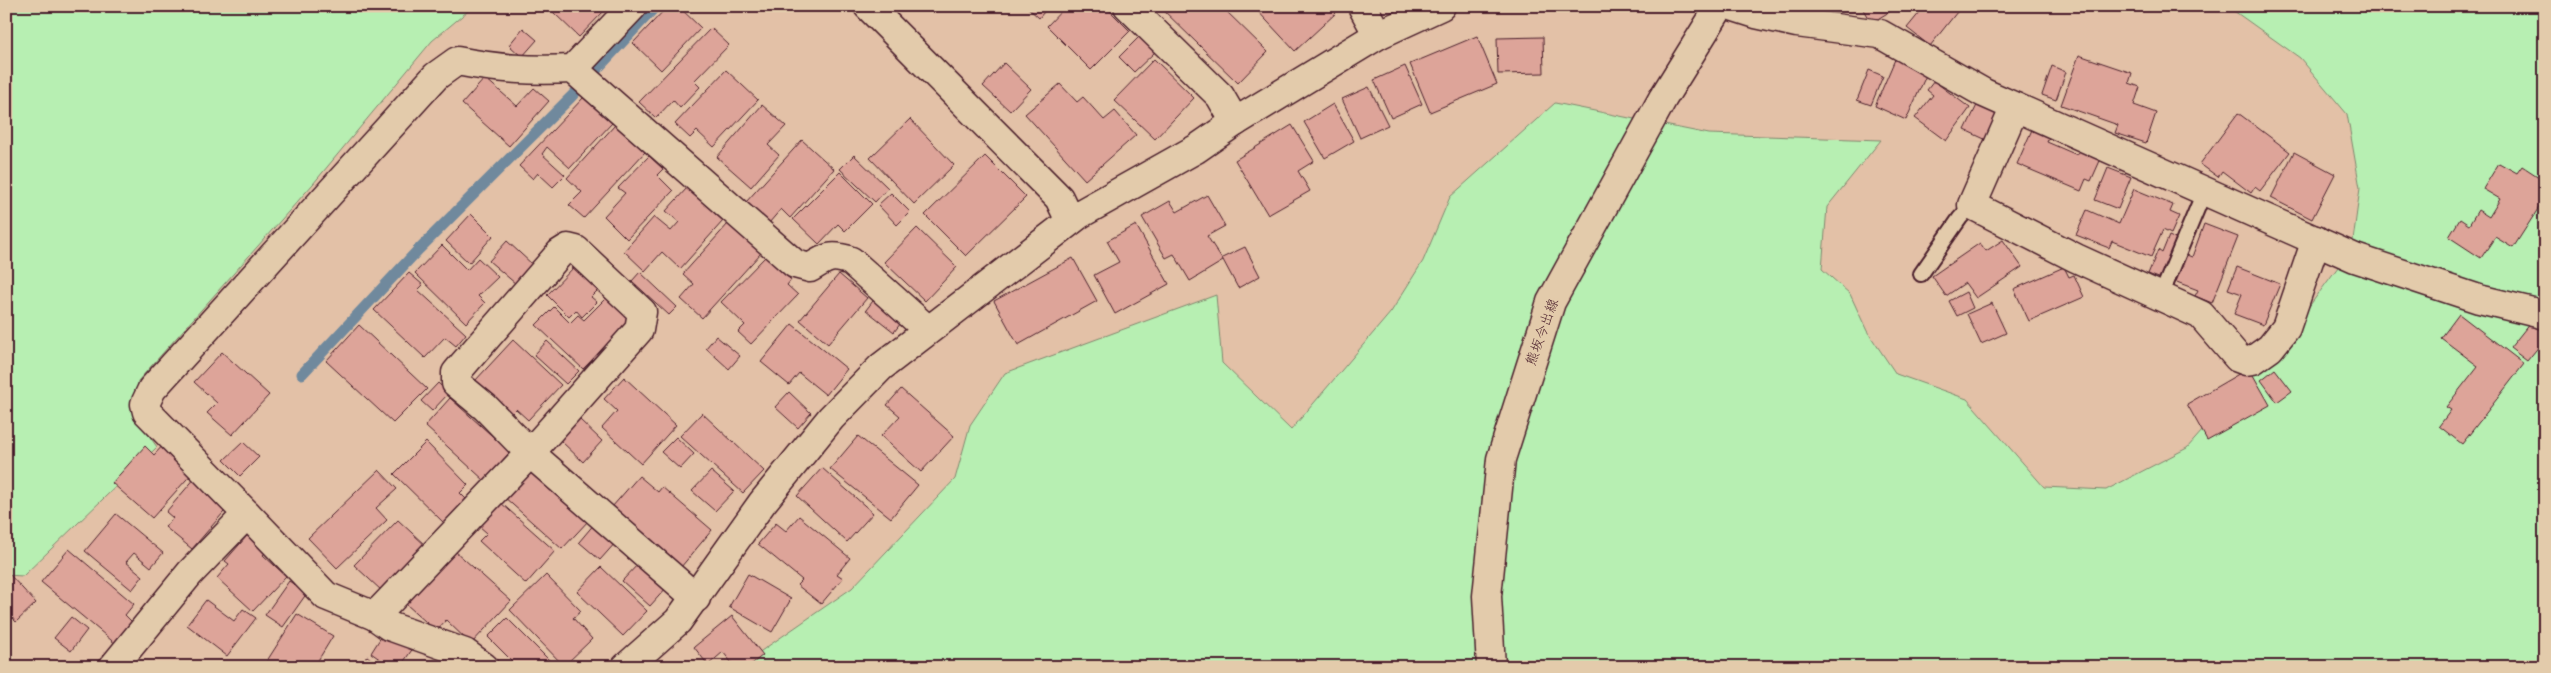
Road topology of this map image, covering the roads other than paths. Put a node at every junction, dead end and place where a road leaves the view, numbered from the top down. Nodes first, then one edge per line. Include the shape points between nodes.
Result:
1 (632, 6) edge
2 (868, 6) edge
3 (1128, 6) edge
4 (1362, 6) edge
5 (1441, 6) edge
6 (1720, 6) edge
7 (1731, 6) edge
8 (1378, 35) junction
9 (573, 69) junction
10 (2015, 107) junction
11 (1235, 122) junction
12 (2204, 192) junction
13 (1972, 205) junction
14 (1070, 221) junction
15 (2316, 240) junction
16 (1921, 274) dead end
17 (2160, 298) junction
18 (2545, 316) edge
19 (928, 330) junction
20 (530, 453) junction
21 (247, 514) junction
22 (696, 598) junction
23 (375, 616) junction
24 (113, 667) edge
25 (484, 667) edge
26 (626, 667) edge
27 (1491, 667) edge

1 - 9 street
2 - 14 street via 1059,198
3 - 11 street via 1220,96
4 - 8 street
5 - 8 street
6 - 27 street, 熊坂今出線 via 1663,98 1551,302 1501,459 1487,596
7 - 10 street via 1797,23 1880,34
8 - 11 street
9 - 19 street via 795,264 810,268 836,256 852,261
9 - 21 street via 495,69 457,61 436,76 152,390 145,404 147,412
10 - 12 street
10 - 13 street
11 - 14 street via 1196,149
12 - 15 street
12 - 17 lane
13 - 16 lane
13 - 17 street
14 - 19 street
15 - 17 street via 2286,328 2270,348 2253,360 2238,358 2201,315
15 - 18 street via 2355,258 2479,299
19 - 22 street via 881,368 831,418 762,503
20 - 20 street via 456,383 456,373 560,253 568,248 576,250 642,312 642,321 639,330
20 - 22 street
20 - 23 street
21 - 23 street via 326,596
21 - 24 street via 190,573
22 - 26 street via 678,621
23 - 25 street via 389,626 465,653

